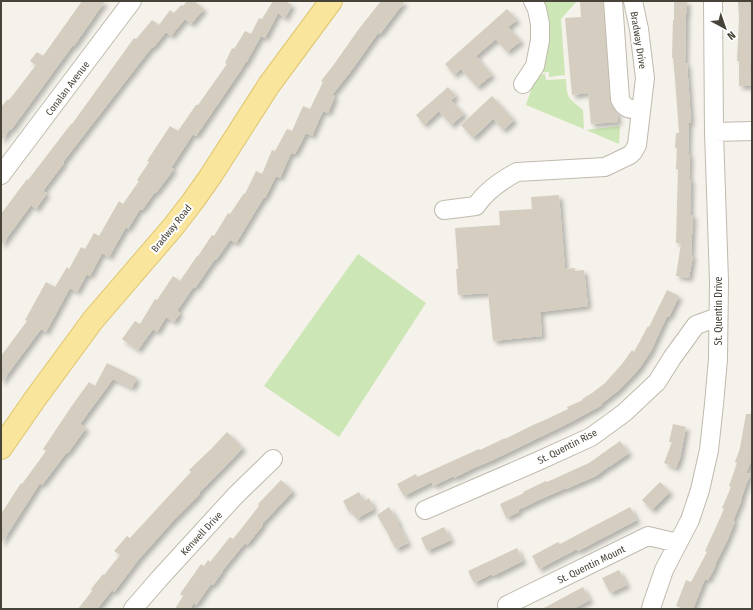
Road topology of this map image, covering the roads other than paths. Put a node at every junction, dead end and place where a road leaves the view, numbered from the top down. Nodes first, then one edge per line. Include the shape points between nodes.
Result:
1 (132, 1) edge
2 (331, 1) edge
3 (533, 1) edge
4 (612, 1) edge
5 (632, 1) edge
6 (713, 1) edge
7 (523, 84) dead end
8 (641, 110) junction
9 (752, 131) edge
10 (714, 132) junction
11 (1, 175) edge
12 (444, 210) dead end
13 (718, 317) junction
14 (1, 448) edge
15 (273, 459) dead end
16 (425, 510) dead end
17 (678, 543) junction
18 (507, 605) dead end
19 (133, 609) edge
20 (651, 609) edge

1 - 11 street, Conalan Avenue
2 - 14 main road, Bradway Road via 269,85 193,201 93,320
3 - 7 street via 540,24 540,40 535,66
4 - 8 street via 620,99 627,108
5 - 8 street, Bradway Drive via 639,29 645,78
6 - 10 street, St. Quentin Drive
8 - 12 street, Bradway Drive via 633,152 606,167 516,172 504,178 476,206
9 - 10 street
10 - 13 street, St. Quentin Drive
13 - 16 street, St. Quentin Rise via 696,325 656,382 624,413 591,437
13 - 17 street, St. Quentin Drive via 718,360 709,450 690,520
15 - 19 street, Kenwell Drive via 235,496
17 - 18 street, St. Quentin Mount via 648,536
17 - 20 street, St. Quentin Drive via 664,570

